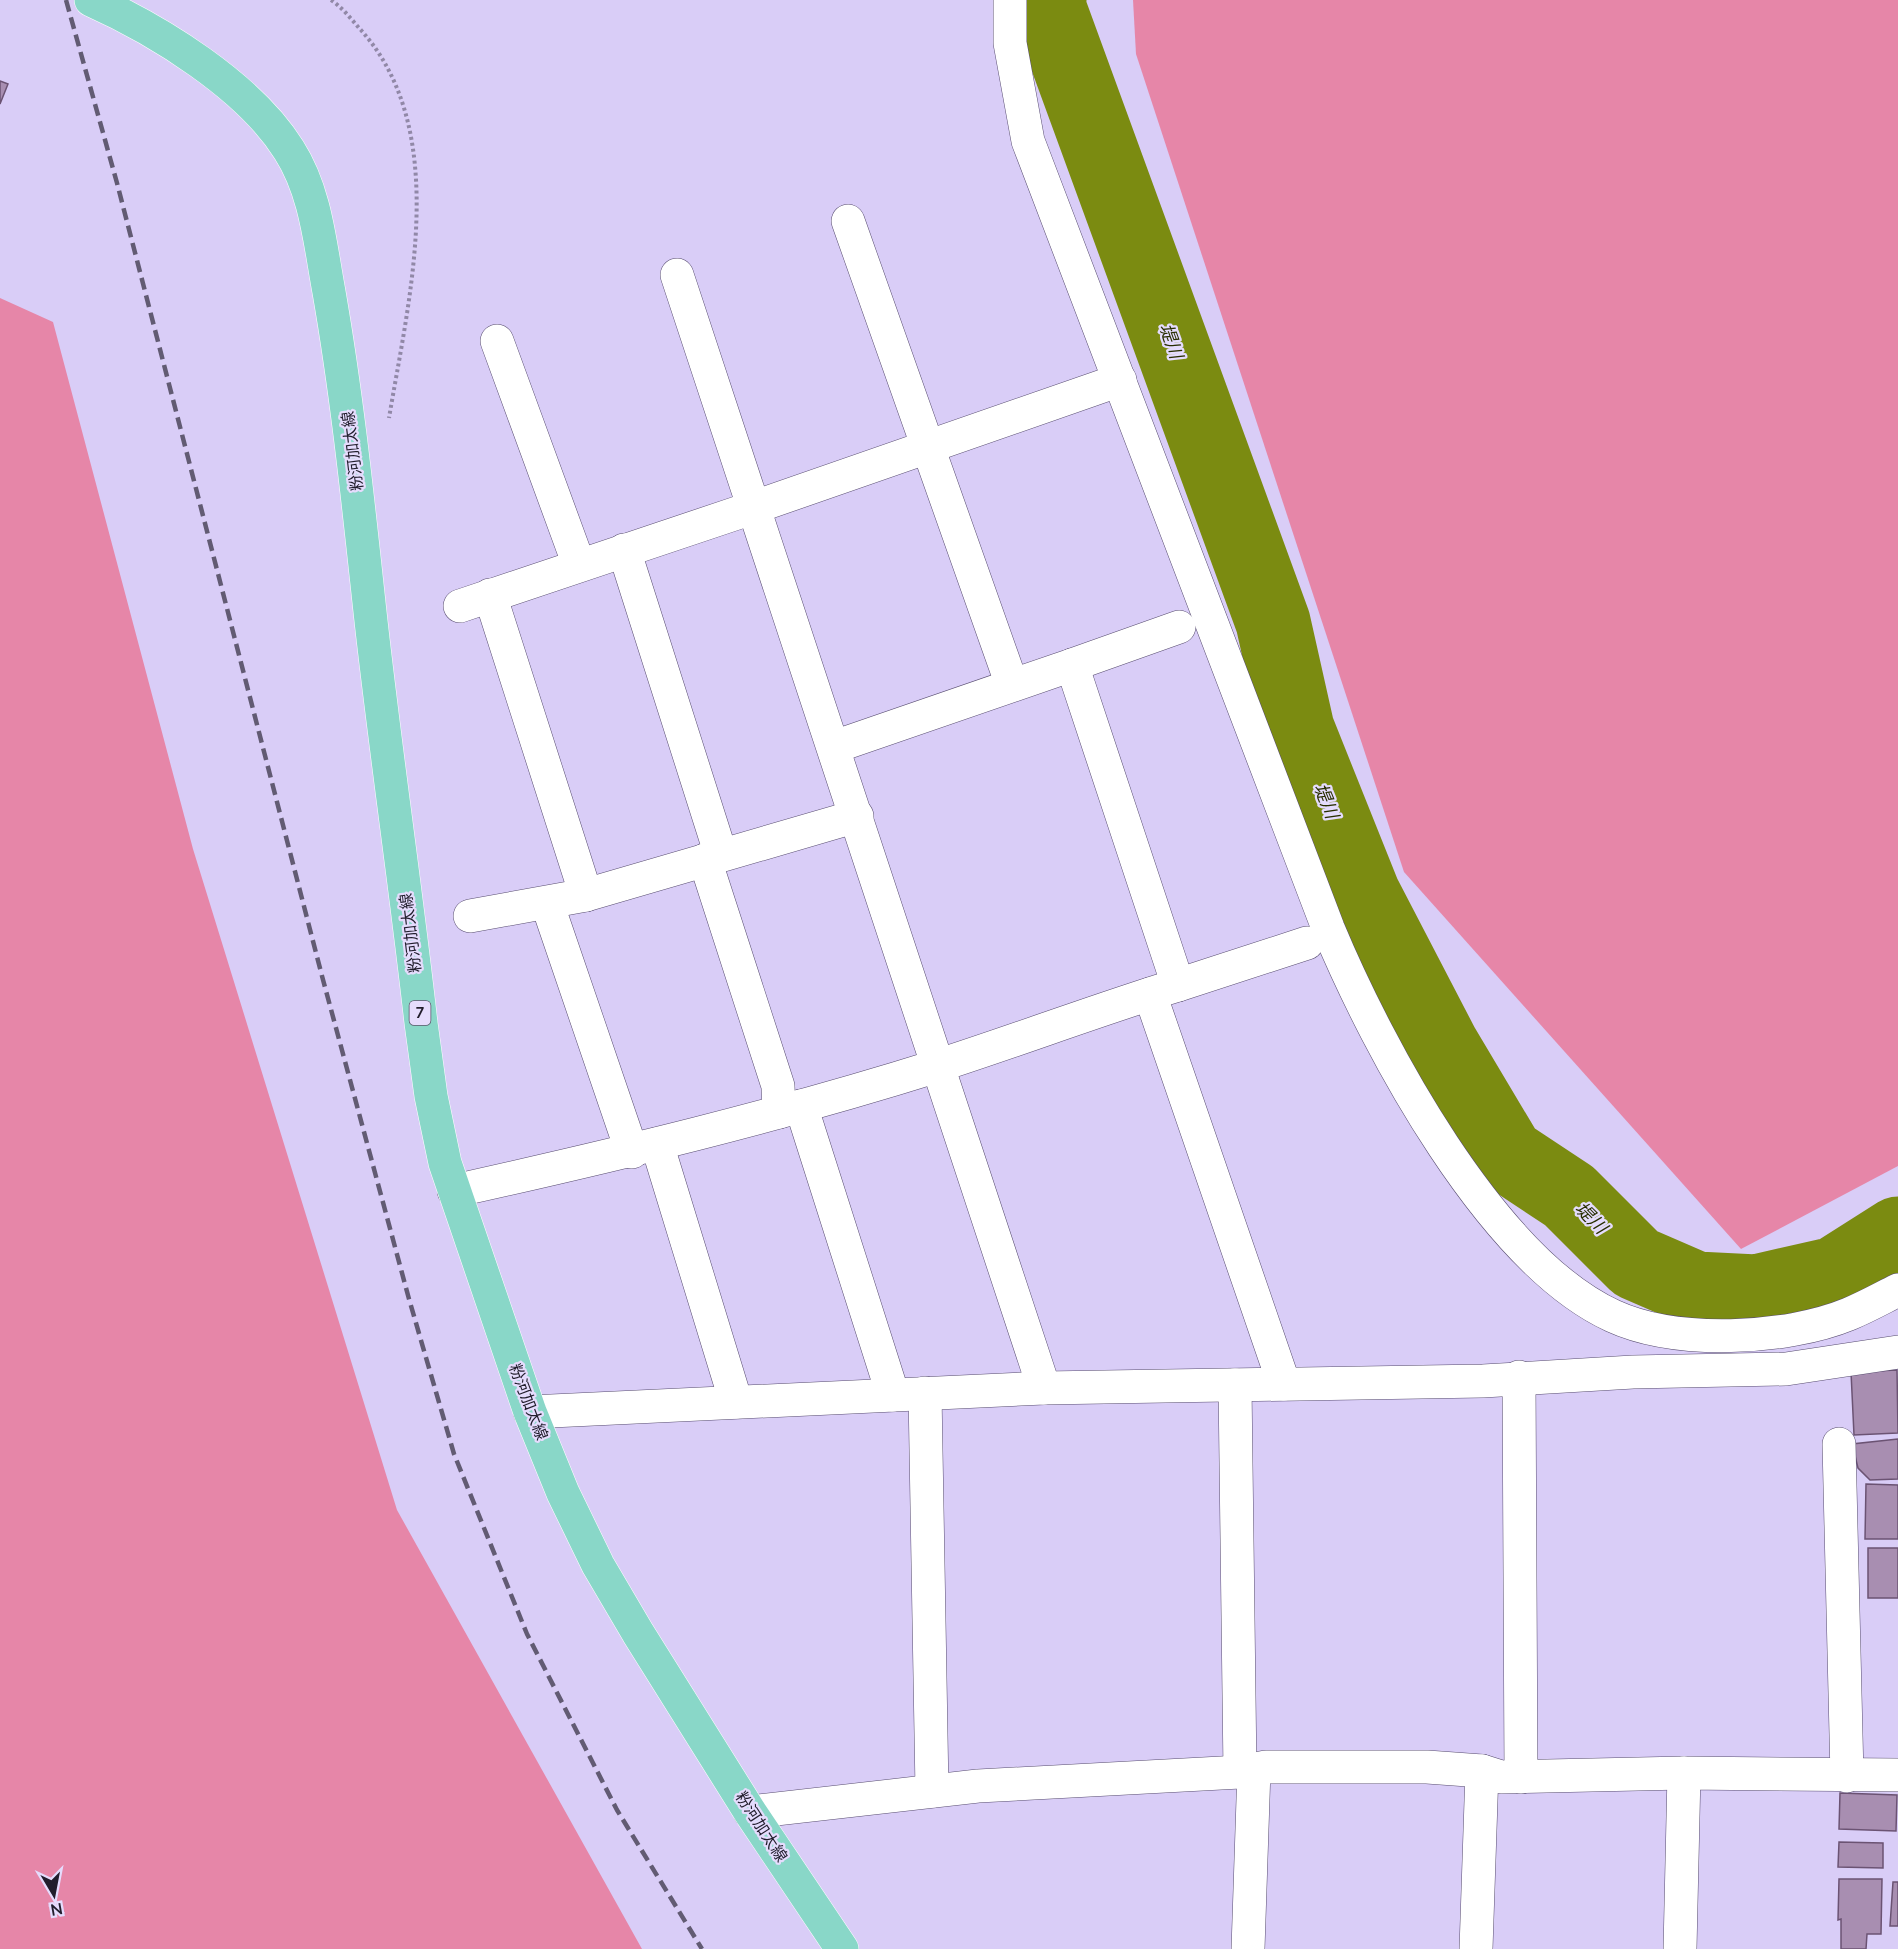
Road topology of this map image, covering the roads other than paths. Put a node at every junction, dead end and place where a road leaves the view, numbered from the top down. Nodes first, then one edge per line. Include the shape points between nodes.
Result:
1 (91, 0) edge
2 (1010, 0) edge
3 (848, 221) dead end
4 (677, 275) dead end
5 (497, 341) dead end
6 (1120, 380) junction
7 (927, 446) junction
8 (755, 507) junction
9 (624, 550) junction
10 (579, 565) junction
11 (1179, 627) dead end
12 (1072, 664) junction
13 (1012, 685) junction
14 (834, 747) junction
15 (857, 816) junction
16 (713, 857) junction
17 (586, 895) junction
18 (547, 903) junction
19 (470, 916) dead end
20 (1307, 943) dead end
21 (1164, 989) junction
22 (937, 1066) junction
23 (790, 1109) junction
24 (644, 1148) junction
25 (454, 1191) junction
26 (1898, 1290) edge
27 (1898, 1352) edge
28 (1520, 1377) junction
29 (1284, 1384) junction
30 (1235, 1385) junction
31 (1044, 1388) junction
32 (925, 1393) junction
33 (893, 1395) junction
34 (736, 1402) junction
35 (530, 1412) junction
36 (1839, 1444) dead end
37 (1247, 1771) junction
38 (1482, 1771) junction
39 (1684, 1773) junction
40 (1898, 1775) edge
41 (1847, 1776) junction
42 (1521, 1777) junction
43 (932, 1791) junction
44 (750, 1812) junction
45 (842, 1949) edge
46 (1248, 1949) edge
47 (1476, 1949) edge
48 (1680, 1949) edge

1 - 25 main road, 粉河加太線 / 7 via 127,16 208,67 272,128 289,150 314,211 344,373 431,1096
2 - 6 street via 1010,43 1028,141
3 - 7 street
4 - 8 street
5 - 10 street
6 - 7 street
6 - 26 street via 1350,980 1448,1154 1506,1228 1538,1262 1580,1297 1613,1316 1646,1328 1697,1334 1788,1330 1848,1315
7 - 8 street
7 - 13 street
8 - 9 street
8 - 14 street
9 - 10 street
9 - 16 street
10 - 17 street via 475,600
11 - 12 street
12 - 13 street
12 - 21 street
13 - 14 street
14 - 15 street
15 - 16 street
15 - 22 street
16 - 17 street
16 - 23 street via 778,1086
17 - 18 street
18 - 19 street
18 - 24 street
20 - 21 street
21 - 22 street
21 - 29 street
22 - 23 street
22 - 31 street
23 - 24 street
23 - 33 street
24 - 25 street
24 - 34 street
25 - 35 main road, 粉河加太線 / 7
27 - 28 street via 1786,1369
28 - 29 street
28 - 42 street
29 - 30 street
30 - 31 street
30 - 37 street
31 - 32 street
32 - 33 street
32 - 43 street
33 - 34 street
34 - 35 street
35 - 44 main road, 粉河加太線 / 7 via 598,1565
36 - 41 street
37 - 38 street via 1427,1767
37 - 43 street
37 - 46 street
38 - 42 street via 1501,1777
38 - 47 street
39 - 41 street
39 - 42 street
39 - 48 street
40 - 41 street
43 - 44 street
44 - 45 main road, 粉河加太線 / 7

